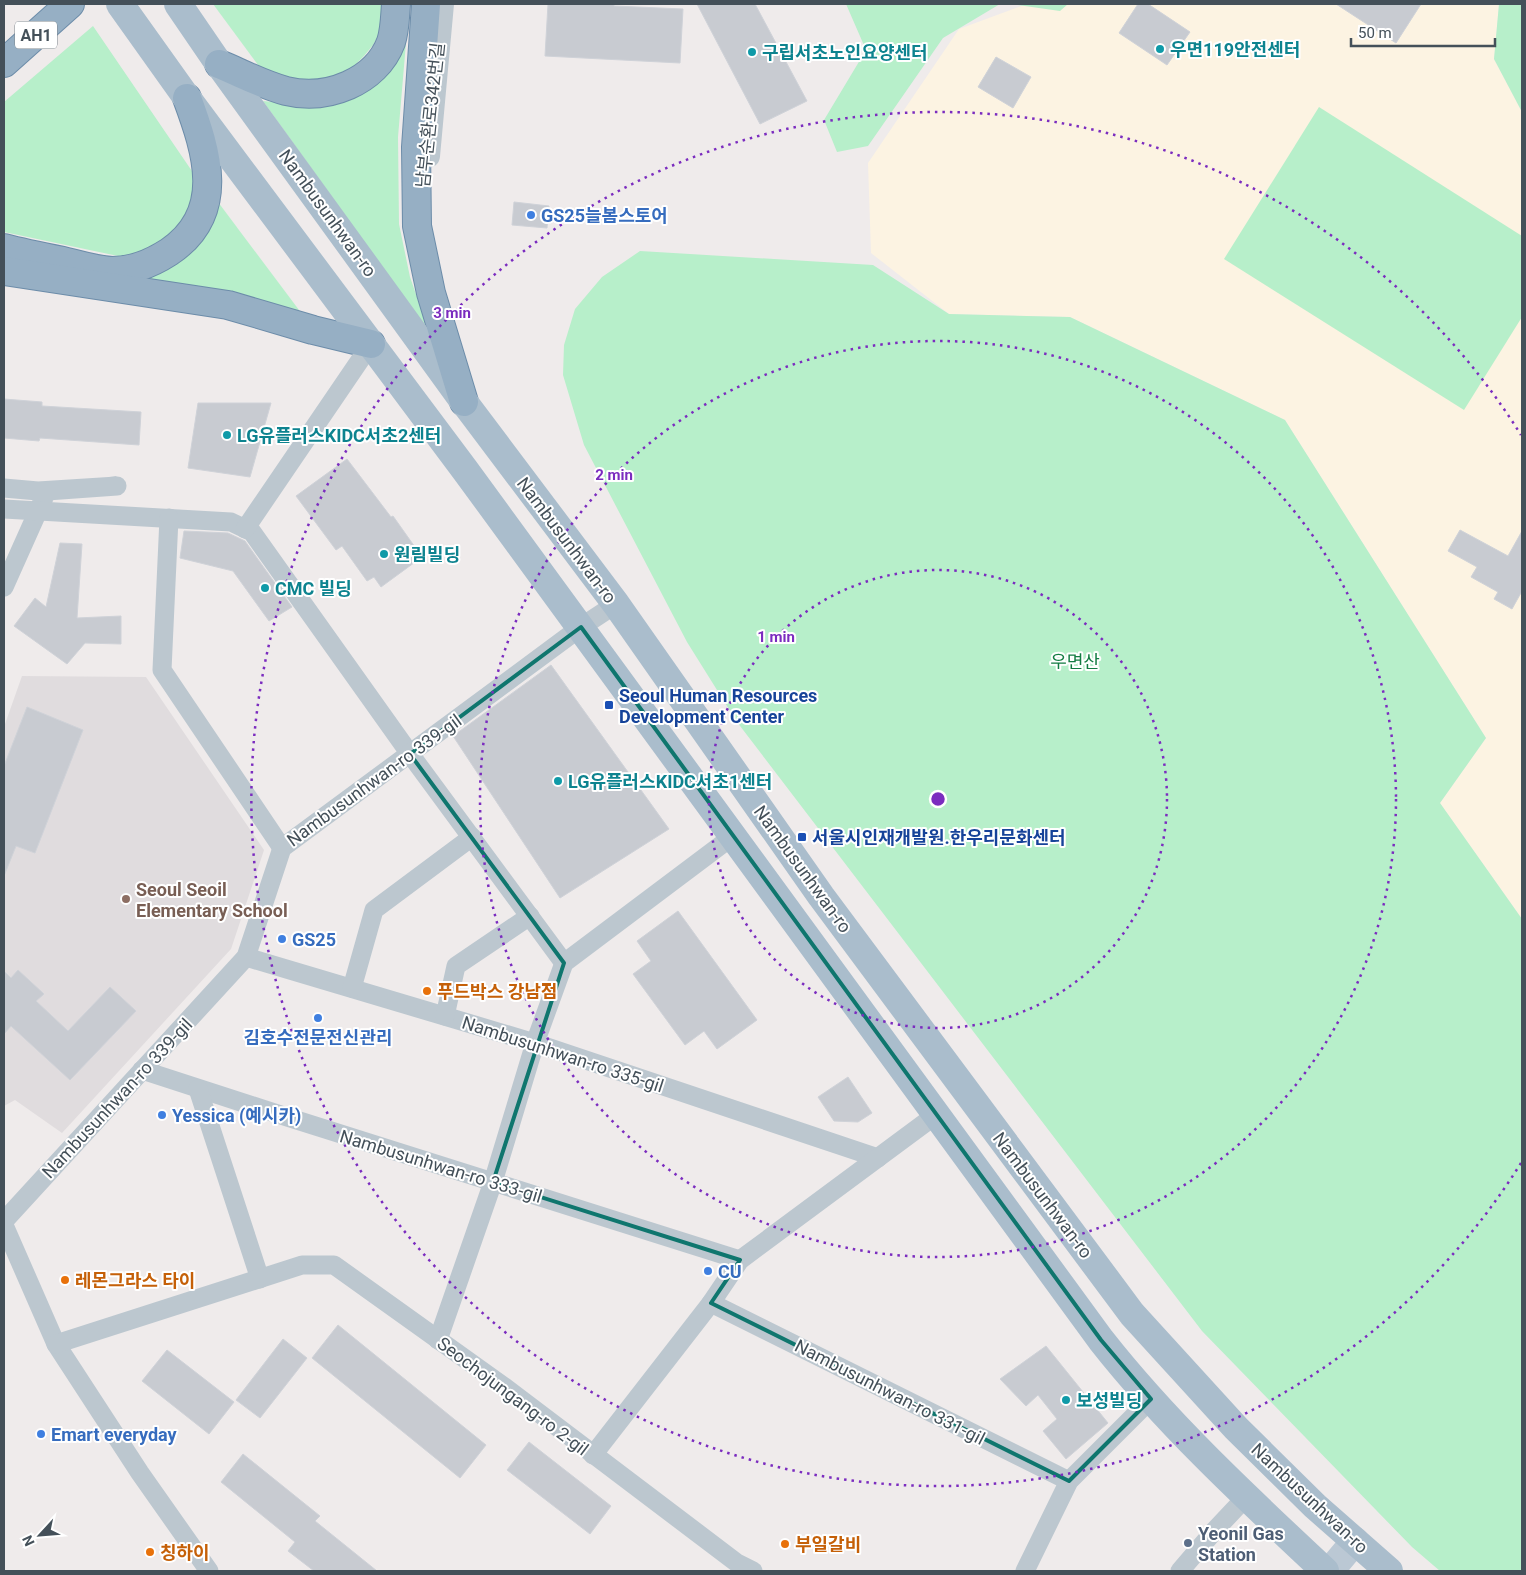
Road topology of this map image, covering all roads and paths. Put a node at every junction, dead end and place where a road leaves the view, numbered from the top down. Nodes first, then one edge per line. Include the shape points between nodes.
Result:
1 (120, 4) edge
2 (178, 4) edge
3 (396, 4) edge
4 (426, 4) edge
5 (442, 4) edge
6 (68, 5) edge
7 (4, 63) edge
8 (219, 64) junction
9 (187, 98) junction
10 (418, 226) junction
11 (4, 248) edge
12 (4, 271) edge
13 (371, 344) junction
14 (464, 402) junction
15 (4, 488) edge
16 (4, 509) edge
17 (40, 511) junction
18 (169, 518) junction
19 (245, 529) junction
20 (4, 587) edge
21 (616, 604) junction
22 (581, 628) junction
23 (410, 754) junction
24 (733, 836) junction
25 (472, 837) junction
26 (282, 848) junction
27 (530, 916) junction
28 (246, 957) junction
29 (564, 963) junction
30 (352, 988) junction
31 (445, 1016) junction
32 (535, 1042) junction
33 (142, 1070) junction
34 (198, 1089) junction
35 (937, 1114) junction
36 (878, 1158) junction
37 (493, 1182) junction
38 (4, 1221) edge
39 (4, 1225) edge
40 (740, 1260) junction
41 (260, 1278) junction
42 (711, 1303) junction
43 (438, 1340) junction
44 (56, 1344) junction
45 (1151, 1399) junction
46 (593, 1455) junction
47 (1069, 1481) junction
48 (1247, 1496) junction
49 (1355, 1541) junction
50 (740, 1569) edge
51 (209, 1571) edge
52 (1025, 1571) edge
53 (1180, 1571) edge
54 (1325, 1571) edge
55 (1330, 1571) edge
56 (1389, 1571) edge

1 - 9 main road, Nambusunhwan-ro
2 - 8 main road, Nambusunhwan-ro
3 - 8 highway via 394,29 387,51 366,75 338,89 318,94 288,92
4 - 10 highway via 416,147
5 - 10 street, 남부순환로342번길 via 430,144
6 - 7 highway, AH1
8 - 14 main road, Nambusunhwan-ro
9 - 11 highway via 207,162 208,184 199,218 175,248 147,264 112,271
9 - 13 main road, Nambusunhwan-ro
10 - 14 highway via 431,293
12 - 13 highway via 228,305
13 - 19 street
13 - 22 main road, Nambusunhwan-ro
14 - 21 main road, Nambusunhwan-ro
15 - 17 street via 38,491 117,486 48,491
16 - 17 street
17 - 18 street
17 - 20 street
18 - 19 street via 231,522
18 - 26 street via 162,670
19 - 23 street via 252,532
21 - 22 street, Nambusunhwan-ro 339-gil
21 - 49 main road, Nambusunhwan-ro via 821,896 1132,1314 1236,1428
22 - 23 street, Nambusunhwan-ro 339-gil
22 - 24 main road, Nambusunhwan-ro
23 - 25 street
23 - 26 street, Nambusunhwan-ro 339-gil
24 - 29 street
24 - 35 main road, Nambusunhwan-ro
25 - 27 street
25 - 30 street via 374,910
26 - 28 street, Nambusunhwan-ro 339-gil
27 - 29 street
27 - 31 street via 456,966
28 - 30 street, Nambusunhwan-ro 335-gil
28 - 33 street, Nambusunhwan-ro 339-gil
29 - 32 street
30 - 31 street, Nambusunhwan-ro 335-gil
31 - 32 street, Nambusunhwan-ro 335-gil
32 - 36 street, Nambusunhwan-ro 335-gil
32 - 37 street
33 - 34 street, Nambusunhwan-ro 333-gil
33 - 38 street, Nambusunhwan-ro 339-gil
34 - 37 street, Nambusunhwan-ro 333-gil
34 - 41 street
35 - 36 street
35 - 45 main road, Nambusunhwan-ro via 1101,1340
36 - 40 street
37 - 40 street, Nambusunhwan-ro 333-gil
37 - 43 street
39 - 44 street
40 - 42 street
41 - 43 street, Seochojungang-ro 2-gil via 302,1265 334,1265
41 - 44 street, Seochojungang-ro 2-gil
42 - 46 street
42 - 47 street, Nambusunhwan-ro 331-gil
43 - 46 street, Seochojungang-ro 2-gil
44 - 51 street via 140,1474
45 - 47 street
45 - 48 main road, Nambusunhwan-ro
46 - 50 street, Seochojungang-ro 2-gil
47 - 52 street
48 - 53 street
48 - 54 main road, Nambusunhwan-ro
49 - 55 main road
49 - 56 main road, Nambusunhwan-ro

